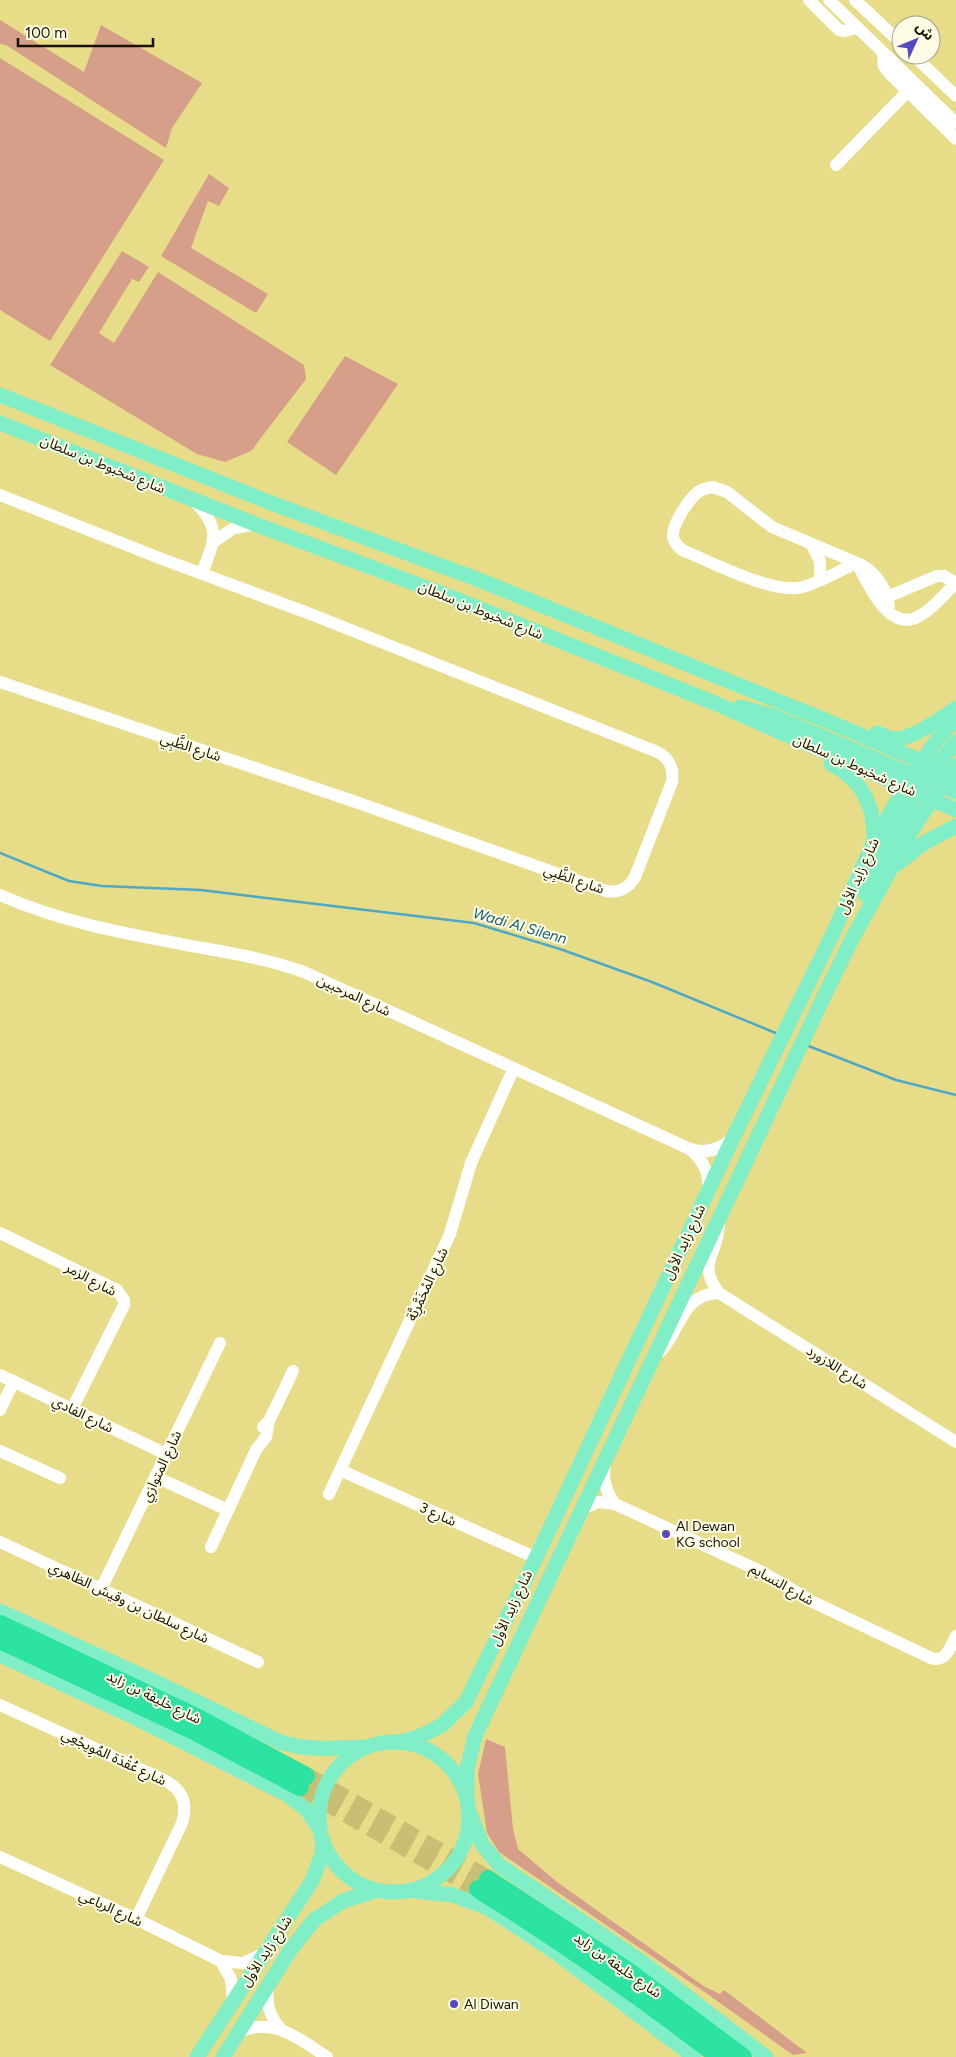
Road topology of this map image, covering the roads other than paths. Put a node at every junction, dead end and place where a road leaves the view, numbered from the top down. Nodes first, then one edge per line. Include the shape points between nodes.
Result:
1 (809, 0) edge
2 (829, 0) edge
3 (855, 0) edge
4 (857, 28) junction
5 (891, 34) edge
6 (883, 53) junction
7 (923, 65) edge
8 (908, 92) junction
9 (956, 96) edge
10 (956, 123) edge
11 (956, 139) edge
12 (836, 166) dead end
13 (0, 395) edge
14 (0, 424) edge
15 (0, 496) edge
16 (193, 500) junction
17 (255, 524) junction
18 (214, 542) junction
19 (812, 544) junction
20 (857, 562) junction
21 (202, 573) junction
22 (820, 580) junction
23 (956, 583) edge
24 (887, 597) junction
25 (889, 613) junction
26 (0, 682) edge
27 (717, 704) junction
28 (956, 708) edge
29 (956, 718) edge
30 (825, 720) junction
31 (956, 742) edge
32 (931, 779) edge
33 (956, 792) edge
34 (956, 810) edge
35 (956, 826) edge
36 (874, 841) junction
37 (889, 872) junction
38 (0, 895) edge
39 (854, 937) junction
40 (513, 1070) junction
41 (733, 1138) junction
42 (690, 1149) junction
43 (707, 1193) junction
44 (719, 1219) junction
45 (0, 1233) edge
46 (719, 1293) junction
47 (220, 1343) dead end
48 (653, 1358) junction
49 (293, 1370) dead end
50 (0, 1374) edge
51 (14, 1381) junction
52 (72, 1409) junction
53 (0, 1410) edge
54 (956, 1442) edge
55 (0, 1451) edge
56 (166, 1454) junction
57 (606, 1458) junction
58 (340, 1470) junction
59 (156, 1477) junction
60 (60, 1478) dead end
61 (330, 1494) dead end
62 (615, 1504) junction
63 (228, 1510) junction
64 (582, 1510) junction
65 (0, 1542) edge
66 (211, 1547) dead end
67 (536, 1558) junction
68 (101, 1588) junction
69 (0, 1611) edge
70 (0, 1624) edge
71 (956, 1636) edge
72 (0, 1640) edge
73 (0, 1655) edge
74 (258, 1662) dead end
75 (0, 1705) edge
76 (396, 1742) junction
77 (368, 1746) junction
78 (468, 1803) junction
79 (322, 1836) junction
80 (0, 1857) edge
81 (377, 1890) junction
82 (409, 1891) junction
83 (136, 1919) junction
84 (263, 1954) junction
85 (221, 1961) junction
86 (268, 1986) junction
87 (233, 2000) junction
88 (280, 2028) junction
89 (239, 2032) junction
90 (197, 2057) edge
91 (223, 2057) edge
92 (327, 2057) edge
93 (694, 2057) edge
94 (718, 2057) edge
95 (744, 2057) edge
96 (766, 2057) edge

1 - 4 street via 838,30
2 - 4 street
3 - 5 street
4 - 6 street
6 - 8 street via 886,69
6 - 10 street
7 - 9 street
8 - 11 street
8 - 12 street
13 - 30 main road, شارع شخبوط بن سلطان via 274,504 477,579
14 - 16 main road, شارع شخبوط بن سلطان
15 - 21 street, شارع الظَّبِي
16 - 17 main road, شارع شخبوط بن سلطان
16 - 18 street via 208,518
17 - 18 street via 232,528
17 - 27 main road, شارع شخبوط بن سلطان via 438,592
18 - 21 street
19 - 20 street
19 - 22 street via 820,561
19 - 22 street via 772,528 727,492 713,487 705,488 693,497 673,528 676,544 682,550 768,585 796,588
20 - 22 street
20 - 24 street via 878,579
20 - 25 street
21 - 26 street, شارع الظَّبِي via 662,754 672,766 672,782 631,883 619,891 606,891 353,801
23 - 24 street via 937,576
23 - 25 street via 921,616 905,620
24 - 25 street
27 - 32 main road, شارع شخبوط بن سلطان
27 - 36 main road via 751,727 850,775 870,808
28 - 30 main road via 915,733 894,739 854,724
29 - 32 main road, شارع زايد الأول via 933,745
30 - 32 main road, شارع شخبوط بن سلطان
31 - 32 main road
32 - 33 main road
32 - 34 main road, شارع شخبوط بن سلطان
32 - 36 main road, شارع زايد الأول
32 - 37 main road, شارع زايد الأول
32 - 39 main road via 891,840 861,904
35 - 37 main road via 924,843
36 - 41 main road, شارع زايد الأول
37 - 39 main road, شارع زايد الأول
38 - 40 street, شارع المرحبين via 77,923 289,967
39 - 44 main road, شارع زايد الأول
40 - 42 street, شارع المرحبين
40 - 58 street, شارع المْخَمَّرِيَّة via 470,1163 450,1234
41 - 42 street, شارع المرحبين via 716,1149 703,1152
41 - 43 main road, شارع زايد الأول
42 - 43 street, شارع المرحبين via 705,1167
43 - 67 main road, شارع زايد الأول
44 - 46 street, شارع اللازورد via 718,1237 707,1272
44 - 48 main road, شارع زايد الأول
45 - 52 street, شارع الزمر via 117,1290 124,1300
46 - 48 street via 700,1295 694,1300 667,1344
46 - 54 street, شارع اللازورد
47 - 56 street, شارع المتوازي
48 - 57 main road, شارع زايد الأول
49 - 63 street via 269,1421 258,1434 256,1450
50 - 51 street, شارع الفادي
51 - 52 street, شارع الفادي
51 - 53 street
52 - 56 street, شارع الفادي
55 - 60 street
56 - 59 street, شارع المتوازي
57 - 62 street via 604,1478
57 - 64 main road, شارع زايد الأول
58 - 61 street, شارع المْخَمَّرِيَّة
58 - 67 street, شارع 3
59 - 63 street
59 - 68 street, شارع المتوازي
62 - 64 street, شارع النسايم via 598,1502
62 - 71 street, شارع النسايم via 762,1572 813,1602 931,1658 939,1660 947,1654
63 - 66 street
64 - 78 main road, شارع زايد الأول via 475,1736 467,1769
65 - 68 street, شارع سلطان بن وقيش الظاهري
67 - 76 main road, شارع زايد الأول via 466,1702 448,1720 427,1733
68 - 74 street, شارع سلطان بن وقيش الظاهري
69 - 77 main road via 154,1680 280,1742 314,1749
70 - 72 highway, شارع خليفة بن زايد via 198,1718 303,1781
73 - 79 main road via 134,1717 286,1794 316,1820
75 - 83 street, شارع عُقْدَة المُوِيجْعِي via 173,1784 180,1792 185,1812 182,1822
76 - 77 main road
76 - 78 main road via 415,1745 441,1759 460,1781
77 - 79 main road via 351,1755 326,1785 320,1803
78 - 82 main road via 466,1842 453,1864 434,1882
78 - 96 main road via 482,1844 499,1865 645,1964
79 - 81 main road via 329,1854 343,1872 356,1882
79 - 84 main road, شارع زايد الأول via 322,1854 312,1881
80 - 83 street, شارع الرباعي
81 - 82 main road
81 - 86 main road, شارع زايد الأول via 343,1901 314,1920
82 - 93 main road via 453,1895 488,1908 555,1952
83 - 85 street, شارع الرباعي
84 - 85 street, شارع الرباعي via 243,1962
84 - 87 main road, شارع زايد الأول
85 - 87 street via 231,1979
86 - 88 street via 267,2004
86 - 89 main road, شارع زايد الأول
87 - 90 main road, شارع زايد الأول
88 - 89 street via 259,2026
88 - 92 street
89 - 91 main road, شارع زايد الأول
94 - 95 highway, شارع خليفة بن زايد via 483,1884 628,1971

